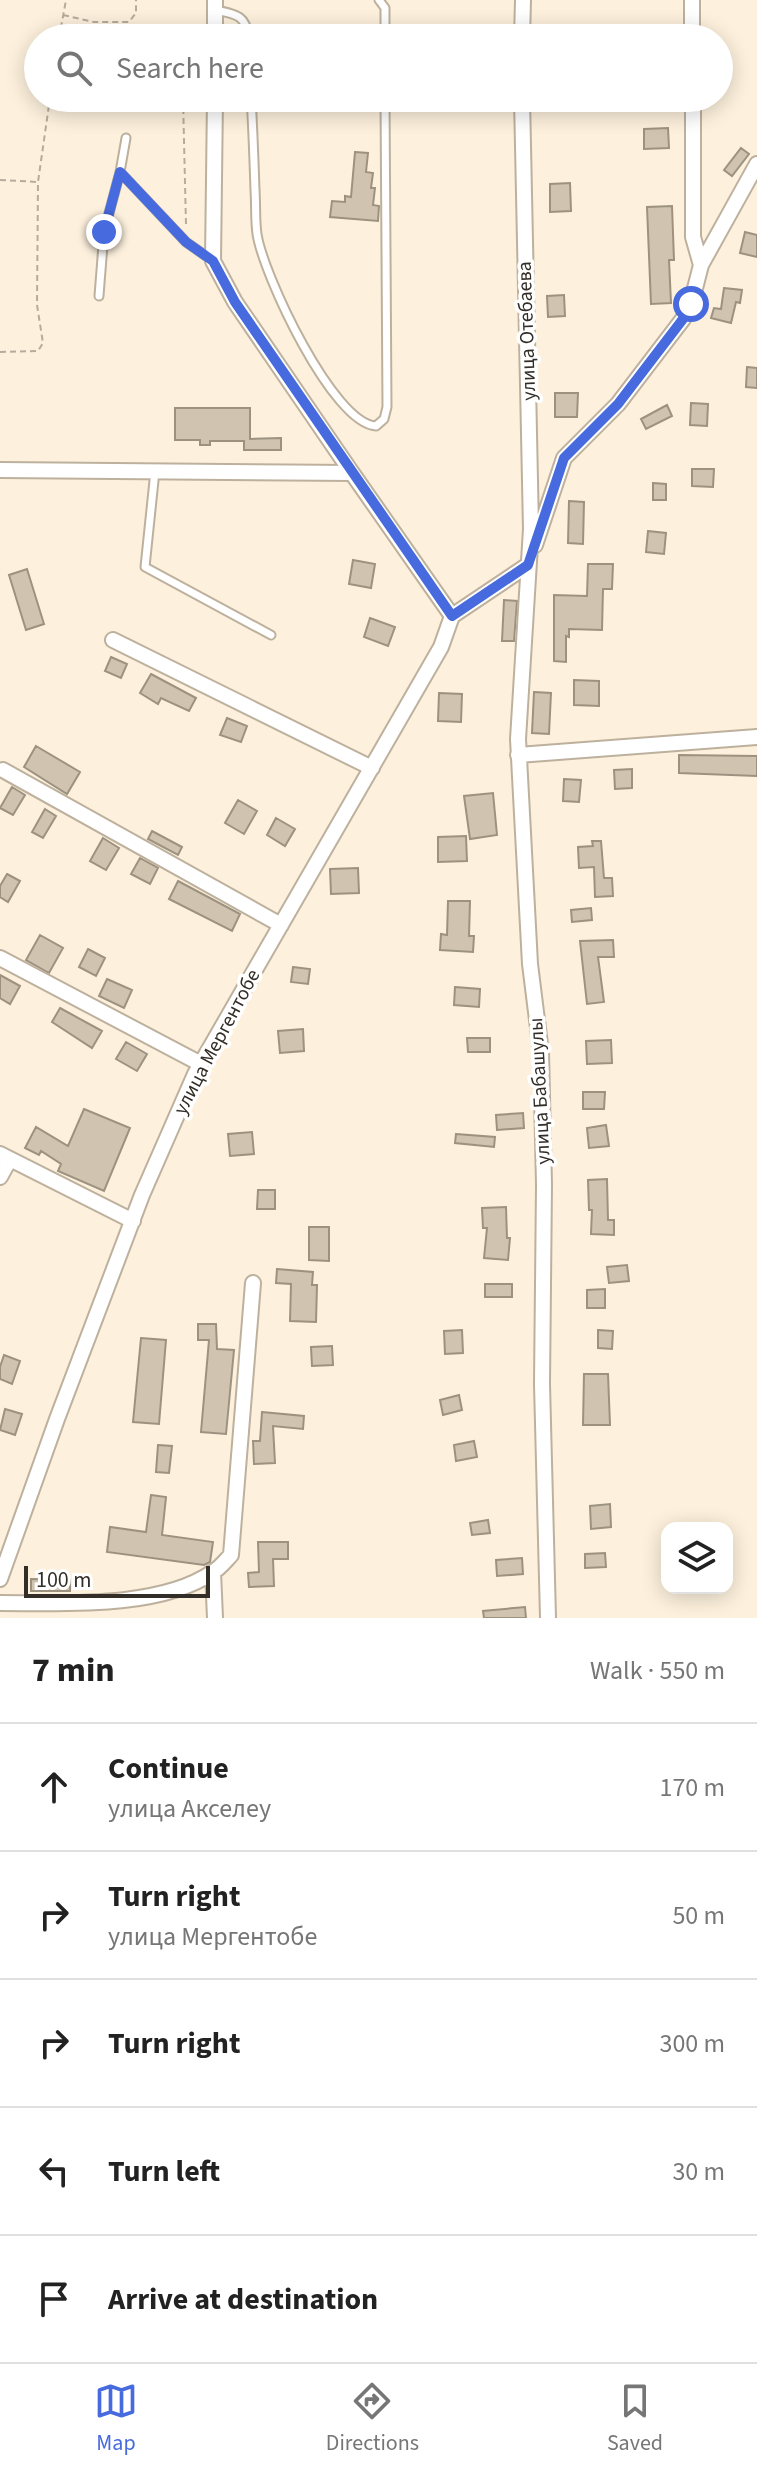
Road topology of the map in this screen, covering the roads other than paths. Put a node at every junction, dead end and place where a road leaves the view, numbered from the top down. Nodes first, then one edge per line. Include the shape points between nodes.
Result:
1 (379, 0) edge
2 (523, 0) edge
3 (692, 0) edge
4 (215, 5) edge
5 (247, 24) edge
6 (385, 24) edge
7 (522, 24) edge
8 (692, 24) edge
9 (215, 112) edge
10 (252, 112) edge
11 (385, 112) edge
12 (522, 112) edge
13 (693, 112) edge
14 (126, 138) dead end
15 (757, 164) edge
16 (120, 172) junction
17 (213, 261) junction
18 (701, 265) junction
19 (99, 296) dead end
20 (0, 470) edge
21 (155, 471) junction
22 (352, 473) junction
23 (528, 565) junction
24 (452, 616) junction
25 (271, 635) dead end
26 (113, 640) dead end
27 (757, 737) edge
28 (518, 755) junction
29 (372, 768) junction
30 (3, 770) dead end
31 (281, 925) junction
32 (0, 958) edge
33 (201, 1064) junction
34 (5, 1156) edge
35 (0, 1177) edge
36 (133, 1221) junction
37 (253, 1283) dead end
38 (213, 1572) junction
39 (0, 1579) edge
40 (0, 1603) edge
41 (215, 1618) edge
42 (548, 1618) edge

1 - 6 lane
2 - 7 street
3 - 8 street
4 - 5 lane via 239,14
9 - 17 street
10 - 11 lane via 257,233 266,266 309,360 355,417 376,426 387,407
12 - 23 street, улица Отебаева
13 - 18 street via 693,237
14 - 16 lane
15 - 18 street
16 - 17 lane via 186,242
16 - 19 lane via 104,232
17 - 22 street via 235,302
18 - 23 street via 683,319 618,404 564,458
20 - 21 street
21 - 22 street
21 - 25 lane via 145,567
22 - 24 street
23 - 24 street
23 - 28 street, улица Бабашулы
24 - 29 street, улица Мергентобе via 441,647
26 - 29 street
27 - 28 street
28 - 42 street, улица Бабашулы via 530,964 541,1052
29 - 31 street, улица Мергентобе
30 - 31 street
31 - 33 street, улица Мергентобе
32 - 33 street
33 - 36 street, улица Мергентобе
34 - 35 street
34 - 36 street
36 - 39 street, улица Мергентобе
37 - 38 street via 231,1555
38 - 40 street via 157,1594 99,1604
38 - 41 street

